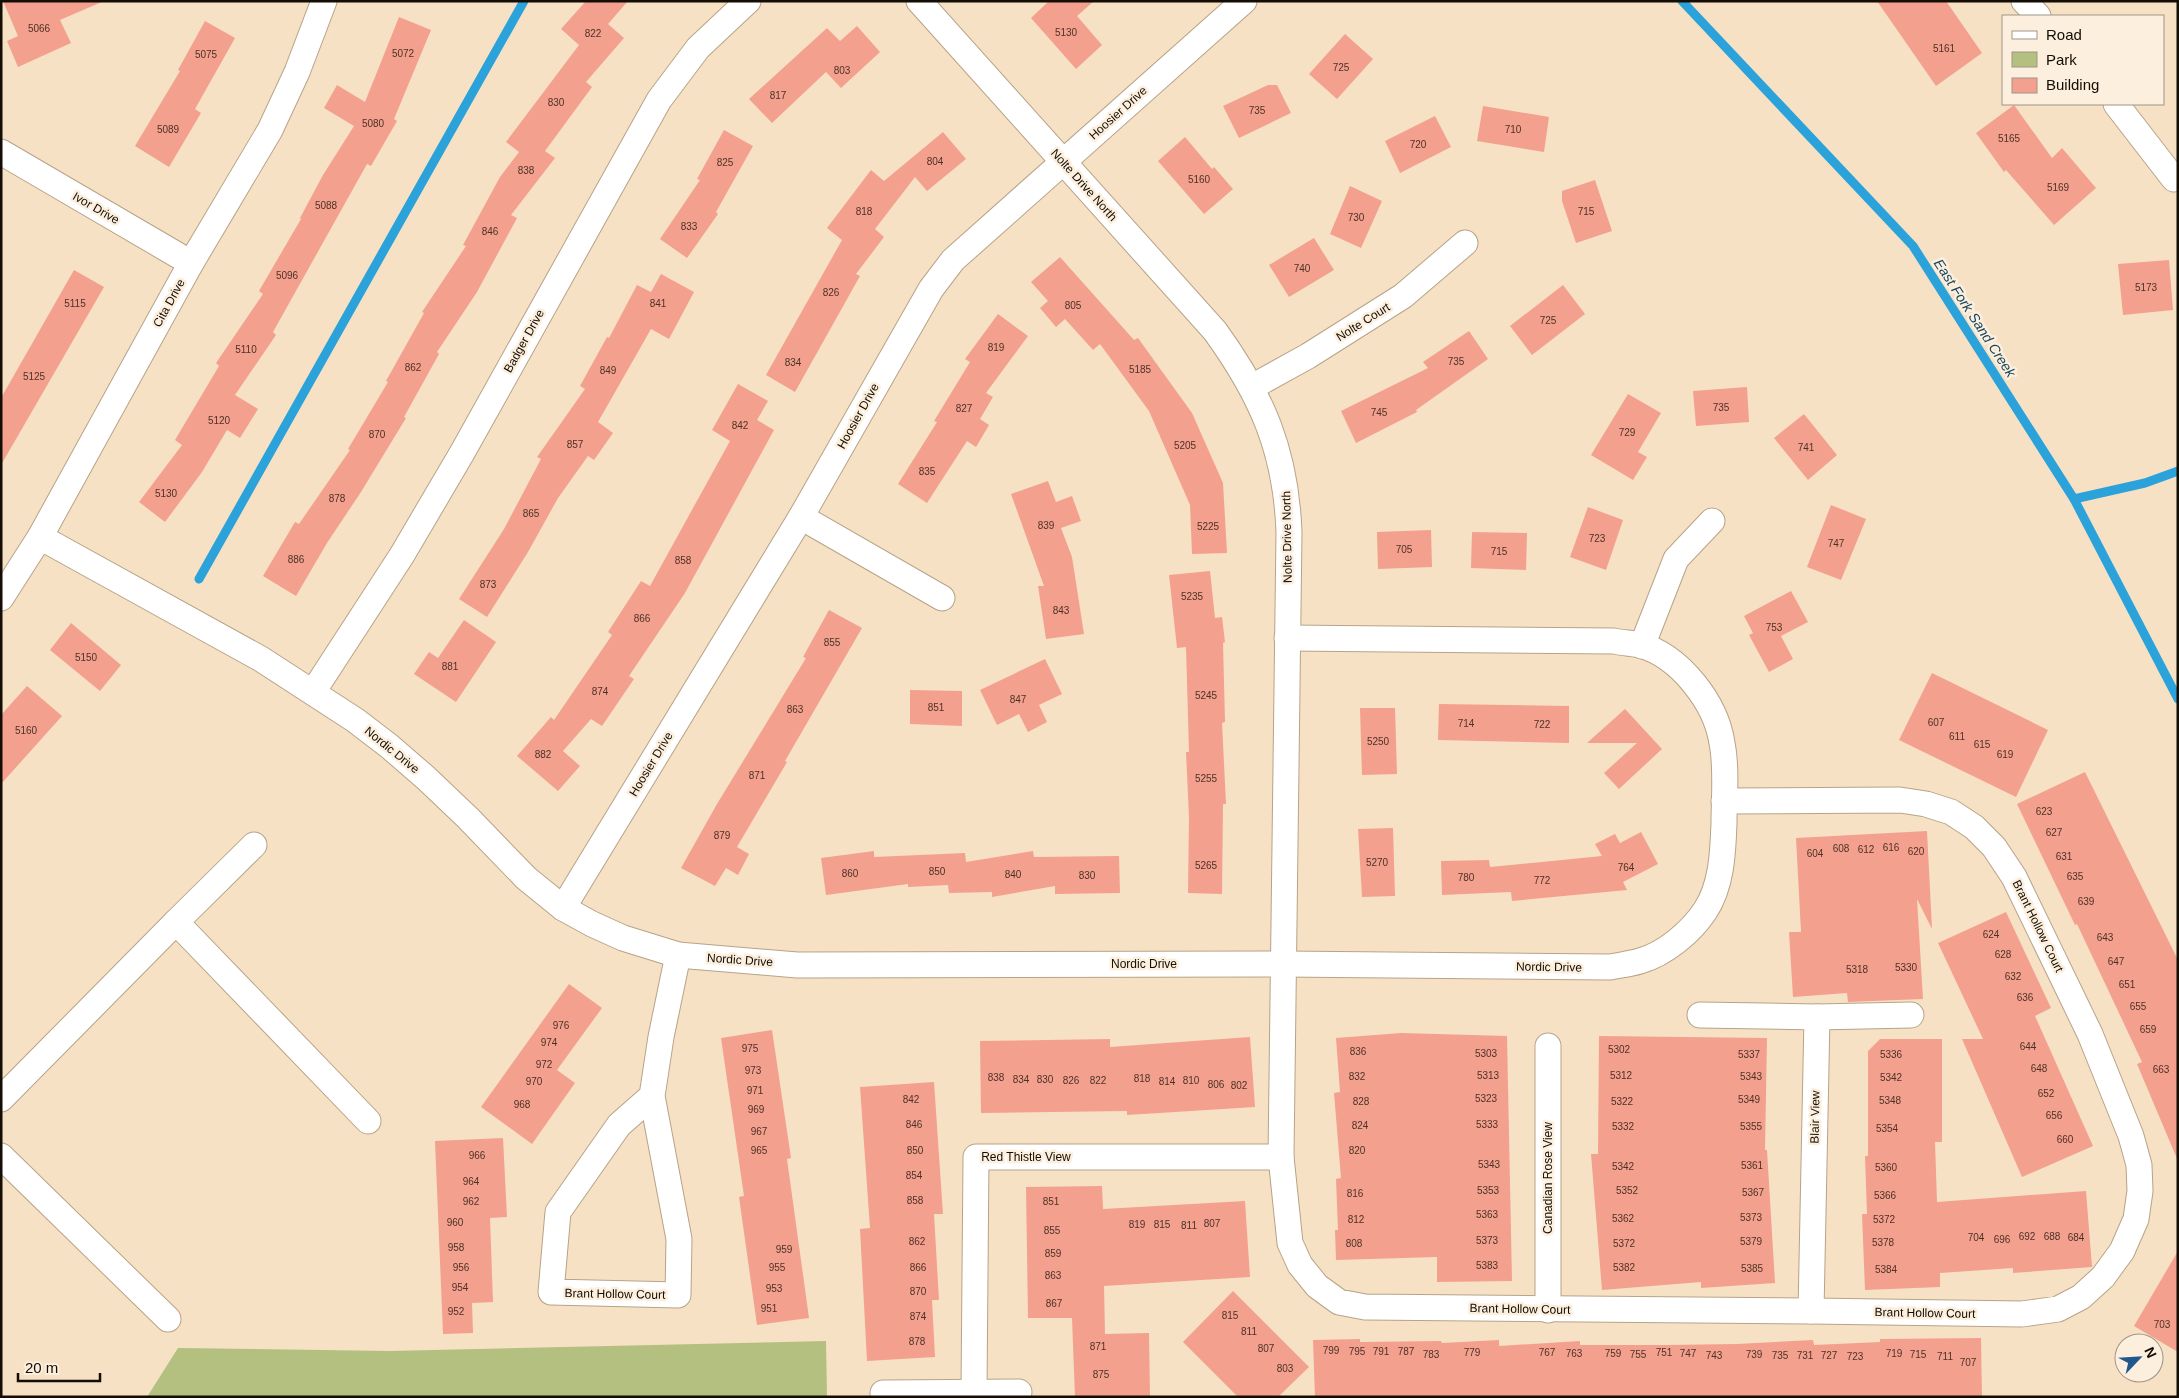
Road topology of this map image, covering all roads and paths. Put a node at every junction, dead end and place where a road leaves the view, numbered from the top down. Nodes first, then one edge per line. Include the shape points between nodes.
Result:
1 (324, 1) edge
2 (748, 1) edge
3 (919, 1) edge
4 (1244, 1) edge
5 (2024, 1) edge
6 (2037, 15) edge
7 (2117, 105) edge
8 (1, 152) edge
9 (1063, 162) junction
10 (2178, 177) edge
11 (1465, 243) dead end
12 (191, 263) junction
13 (1252, 387) junction
14 (801, 517) junction
15 (1712, 521) dead end
16 (40, 537) junction
17 (1, 598) edge
18 (942, 598) dead end
19 (1287, 638) junction
20 (1642, 646) junction
21 (313, 692) junction
22 (1724, 801) junction
23 (254, 845) dead end
24 (563, 908) junction
25 (176, 922) junction
26 (678, 956) junction
27 (1282, 964) junction
28 (1700, 1015) dead end
29 (1911, 1015) dead end
30 (1817, 1017) junction
31 (1548, 1046) dead end
32 (652, 1096) junction
33 (1, 1099) edge
34 (368, 1121) dead end
35 (1, 1156) edge
36 (1281, 1157) junction
37 (1548, 1310) junction
38 (1811, 1311) junction
39 (168, 1319) dead end
40 (974, 1391) junction
41 (1019, 1392) dead end
42 (883, 1393) dead end

1 - 12 street, Cita Drive via 297,72 270,130
2 - 21 street, Badger Drive via 698,48 659,100 412,538
3 - 9 street, Nolte Drive North
4 - 9 street, Hoosier Drive
5 - 6 street
7 - 10 street via 2174,179
8 - 12 street, Ivor Drive
9 - 13 street, Nolte Drive North via 1215,331
9 - 14 street, Hoosier Drive via 954,260 931,288
11 - 13 street, Nolte Court via 1403,296
12 - 16 street, Cita Drive
13 - 19 street, Nolte Drive North via 1270,426 1288,498
14 - 18 street
14 - 24 street, Hoosier Drive
15 - 20 street via 1676,559
16 - 17 street, Cita Drive
16 - 21 street, Nordic Drive via 260,659
19 - 20 street, Nordic Drive via 1614,641
19 - 27 street, Nolte Drive North
20 - 22 street, Nordic Drive via 1667,659 1703,694 1715,717 1722,743
21 - 24 street, Nordic Drive via 390,746 468,818 526,878
22 - 27 street, Nordic Drive via 1723,854 1706,910 1686,933 1641,961 1610,967
22 - 38 street, Brant Hollow Court via 1900,800 1951,812 1974,827 1994,847 2014,877 2086,1025 2131,1136 2139,1166 2136,1220 2122,1251 2103,1277 2081,1297 2058,1309 2022,1314
23 - 25 street
24 - 26 street, Nordic Drive via 623,938
25 - 33 street
25 - 34 street
26 - 27 street, Nordic Drive via 798,964
26 - 32 street, Brant Hollow Court
27 - 36 street, Brant Hollow Court
28 - 30 street
29 - 30 street
30 - 38 street, Blair View
31 - 37 street, Canadian Rose View
32 - 32 street, Brant Hollow Court via 679,1239 678,1295 551,1292 558,1212 619,1125
35 - 39 street
36 - 37 street, Brant Hollow Court via 1290,1243 1300,1265 1316,1286 1339,1302 1365,1308
36 - 40 street, Red Thistle View via 976,1157
37 - 38 street, Brant Hollow Court
40 - 41 street
40 - 42 street

